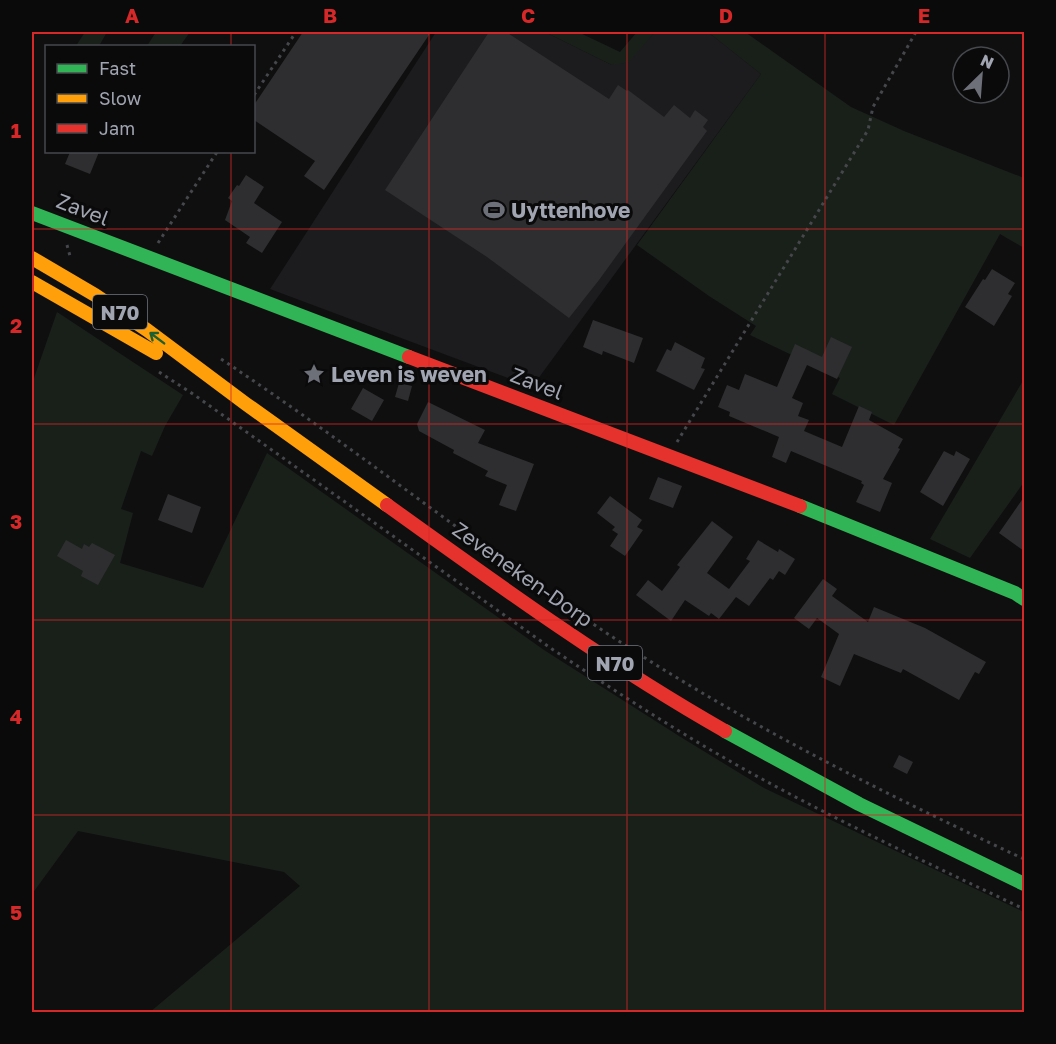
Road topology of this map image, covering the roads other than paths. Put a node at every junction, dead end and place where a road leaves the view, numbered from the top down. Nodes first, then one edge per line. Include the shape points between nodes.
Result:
1 (32, 213) edge
2 (32, 258) edge
3 (32, 282) edge
4 (204, 373) junction
5 (1024, 599) edge
6 (1024, 884) edge

1 - 5 main road, Zavel via 847,524
4 -> 2 main road, Zeveneken-Dorp / N70 via 134,321
3 - 4 main road, Zeveneken-Dorp / N70 via 170,361
4 - 6 main road, Zeveneken-Dorp / N70 via 579,640 706,721 861,806

